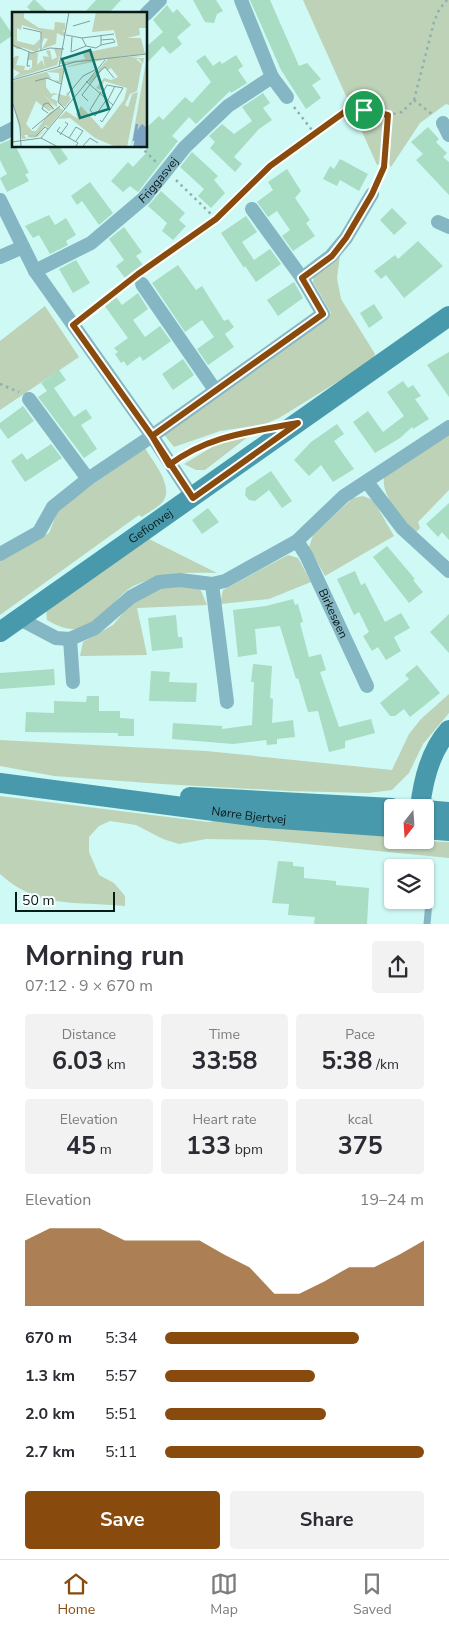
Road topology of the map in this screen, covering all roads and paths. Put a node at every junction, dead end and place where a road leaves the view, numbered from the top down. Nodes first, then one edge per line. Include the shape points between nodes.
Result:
1 (160, 0) edge
2 (241, 0) edge
3 (448, 0) edge
4 (148, 12) edge
5 (272, 76) junction
6 (287, 97) joint
7 (414, 100) junction
8 (388, 115) junction
9 (12, 129) edge
10 (446, 129) edge
11 (314, 134) junction
12 (0, 135) edge
13 (142, 148) edge
14 (166, 170) junction
15 (372, 194) joint
16 (0, 200) edge
17 (252, 209) dead end
18 (216, 219) junction
19 (23, 247) junction
20 (0, 257) edge
21 (35, 272) junction
22 (302, 278) junction
23 (137, 279) junction
24 (449, 316) edge
25 (73, 325) junction
26 (0, 384) edge
27 (215, 390) junction
28 (29, 399) joint
29 (298, 423) junction
30 (449, 427) edge
31 (152, 436) junction
32 (169, 465) junction
33 (88, 479) junction
34 (367, 482) junction
35 (193, 498) junction
36 (297, 541) junction
37 (0, 554) edge
38 (449, 571) edge
39 (212, 584) junction
40 (20, 620) junction
41 (0, 632) edge
42 (70, 639) junction
43 (73, 682) dead end
44 (367, 686) dead end
45 (227, 702) dead end
46 (449, 730) edge
47 (0, 783) edge
48 (106, 796) junction
49 (421, 799) edge
50 (384, 808) edge
51 (434, 811) edge
52 (449, 812) edge
53 (384, 826) edge
54 (434, 830) edge
55 (449, 831) edge
56 (429, 909) edge
57 (427, 924) edge

1 - 4 street
2 - 5 street
3 - 7 path via 434,22
5 - 6 street
5 - 14 street, Friggasvej via 228,106 184,147
6 - 11 path
7 - 8 path via 402,112
7 - 10 path
8 - 11 path via 355,109 346,111
8 - 15 path via 384,167
9 - 12 street
11 - 18 path via 270,166
13 - 14 path
14 - 18 path
14 - 21 street, Friggasvej via 144,198 91,243
15 - 22 street via 332,256
16 - 19 street
17 - 22 street
18 - 23 path
19 - 20 street
19 - 21 street
21 - 25 street
22 - 27 street via 323,314
23 - 25 path
23 - 27 street
24 - 29 main road, Gefionvej
25 - 31 street
26 - 28 path
27 - 31 street
28 - 33 street
29 - 32 lane via 218,438 188,451
29 - 35 main road, Gefionvej
30 - 34 street
31 - 32 street
31 - 33 street
32 - 35 street
33 - 37 street via 53,507 39,532
34 - 36 street via 344,496
34 - 38 street via 402,528
35 - 40 main road, Gefionvej
36 - 39 street via 225,581
36 - 44 street, Birkesøen
39 - 42 street via 194,580 159,582 130,597 95,628
39 - 45 street
40 - 41 main road, Gefionvej
40 - 42 street via 56,638
42 - 43 street
46 - 49 main road via 439,742 423,780
47 - 48 main road, Nørre Bjertvej
48 - 50 main road, Nørre Bjertvej via 134,794
48 - 53 main road, Nørre Bjertvej via 266,818
51 - 52 main road
54 - 55 main road
56 - 57 lane

